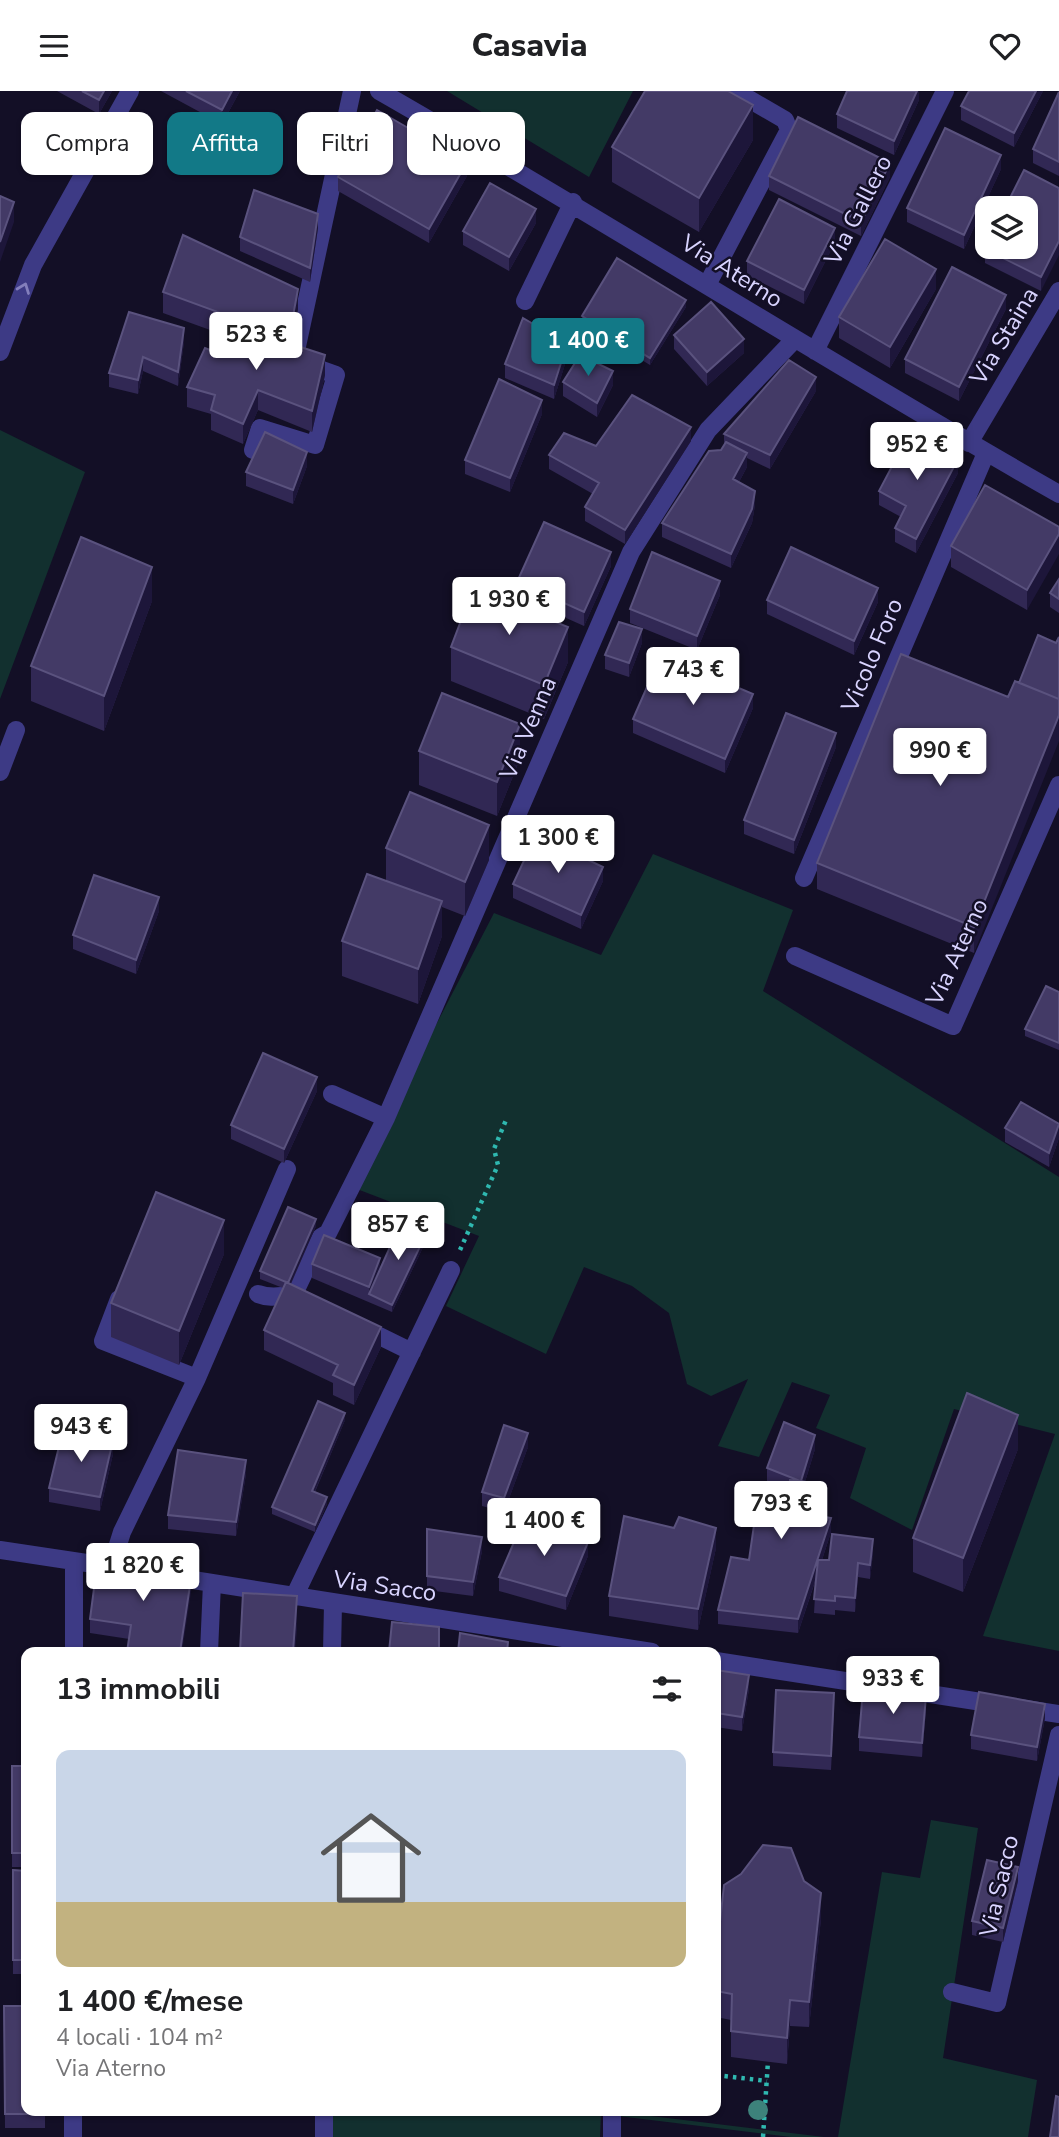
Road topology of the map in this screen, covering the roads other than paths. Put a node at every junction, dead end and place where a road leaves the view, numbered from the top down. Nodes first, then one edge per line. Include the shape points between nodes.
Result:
1 (130, 91) edge
2 (352, 91) edge
3 (379, 91) edge
4 (735, 91) edge
5 (945, 91) edge
6 (573, 202) junction
7 (707, 285) junction
8 (1059, 291) edge
9 (525, 302) dead end
10 (795, 339) junction
11 (815, 351) junction
12 (0, 352) edge
13 (969, 443) junction
14 (253, 450) edge
15 (986, 453) junction
16 (1059, 494) edge
17 (16, 730) dead end
18 (0, 772) edge
19 (1059, 785) edge
20 (804, 877) dead end
21 (795, 956) dead end
22 (332, 1094) dead end
23 (386, 1118) junction
24 (287, 1169) dead end
25 (451, 1270) road end
26 (128, 1277) edge
27 (258, 1294) dead end
28 (293, 1294) junction
29 (317, 1306) edge
30 (341, 1318) edge
31 (412, 1352) junction
32 (197, 1378) junction
33 (0, 1550) edge
34 (74, 1562) junction
35 (111, 1567) junction
36 (212, 1583) junction
37 (294, 1597) junction
38 (333, 1604) junction
39 (74, 1647) edge
40 (209, 1647) edge
41 (332, 1647) edge
42 (604, 1647) edge
43 (721, 1662) edge
44 (1059, 1714) edge
45 (1059, 1735) edge
46 (953, 1992) dead end
47 (73, 2116) edge
48 (324, 2116) edge
49 (612, 2116) edge
50 (73, 2137) edge
51 (324, 2137) edge
52 (612, 2137) edge

12 -> 1 street via 33,265
2 - 14 street via 294,360 336,375 315,445 260,428
3 - 6 street, Via Aterno
4 - 7 street via 785,120 789,130
5 - 11 street, Via Gallero
6 - 7 street, Via Aterno
6 - 9 street
7 - 10 street, Via Aterno
8 - 13 street, Via Staina
10 - 11 street, Via Aterno
10 - 23 street, Via Venna via 708,430 631,552
11 - 13 street, Via Aterno
13 - 15 street, Via Aterno
15 - 16 street, Via Aterno
15 - 20 street, Vicolo Foro
17 - 18 street
19 - 21 street, Via Aterno via 953,1025
22 - 23 street
23 - 28 street, Via Venna
24 - 32 street
25 - 31 street
26 - 32 street via 103,1341
27 - 28 street via 272,1300
28 - 29 street
30 - 31 street
31 - 37 street
32 - 35 street via 121,1532
33 - 34 street, Via Sacco
34 - 35 street, Via Sacco
34 - 39 street
35 - 36 street, Via Sacco
36 - 37 street, Via Sacco
36 - 40 street
37 - 38 street, Via Sacco
38 - 41 street
38 - 42 street, Via Sacco
43 - 44 street
45 - 46 street, Via Sacco via 997,2003
47 - 50 street
48 - 51 street
49 - 52 street

